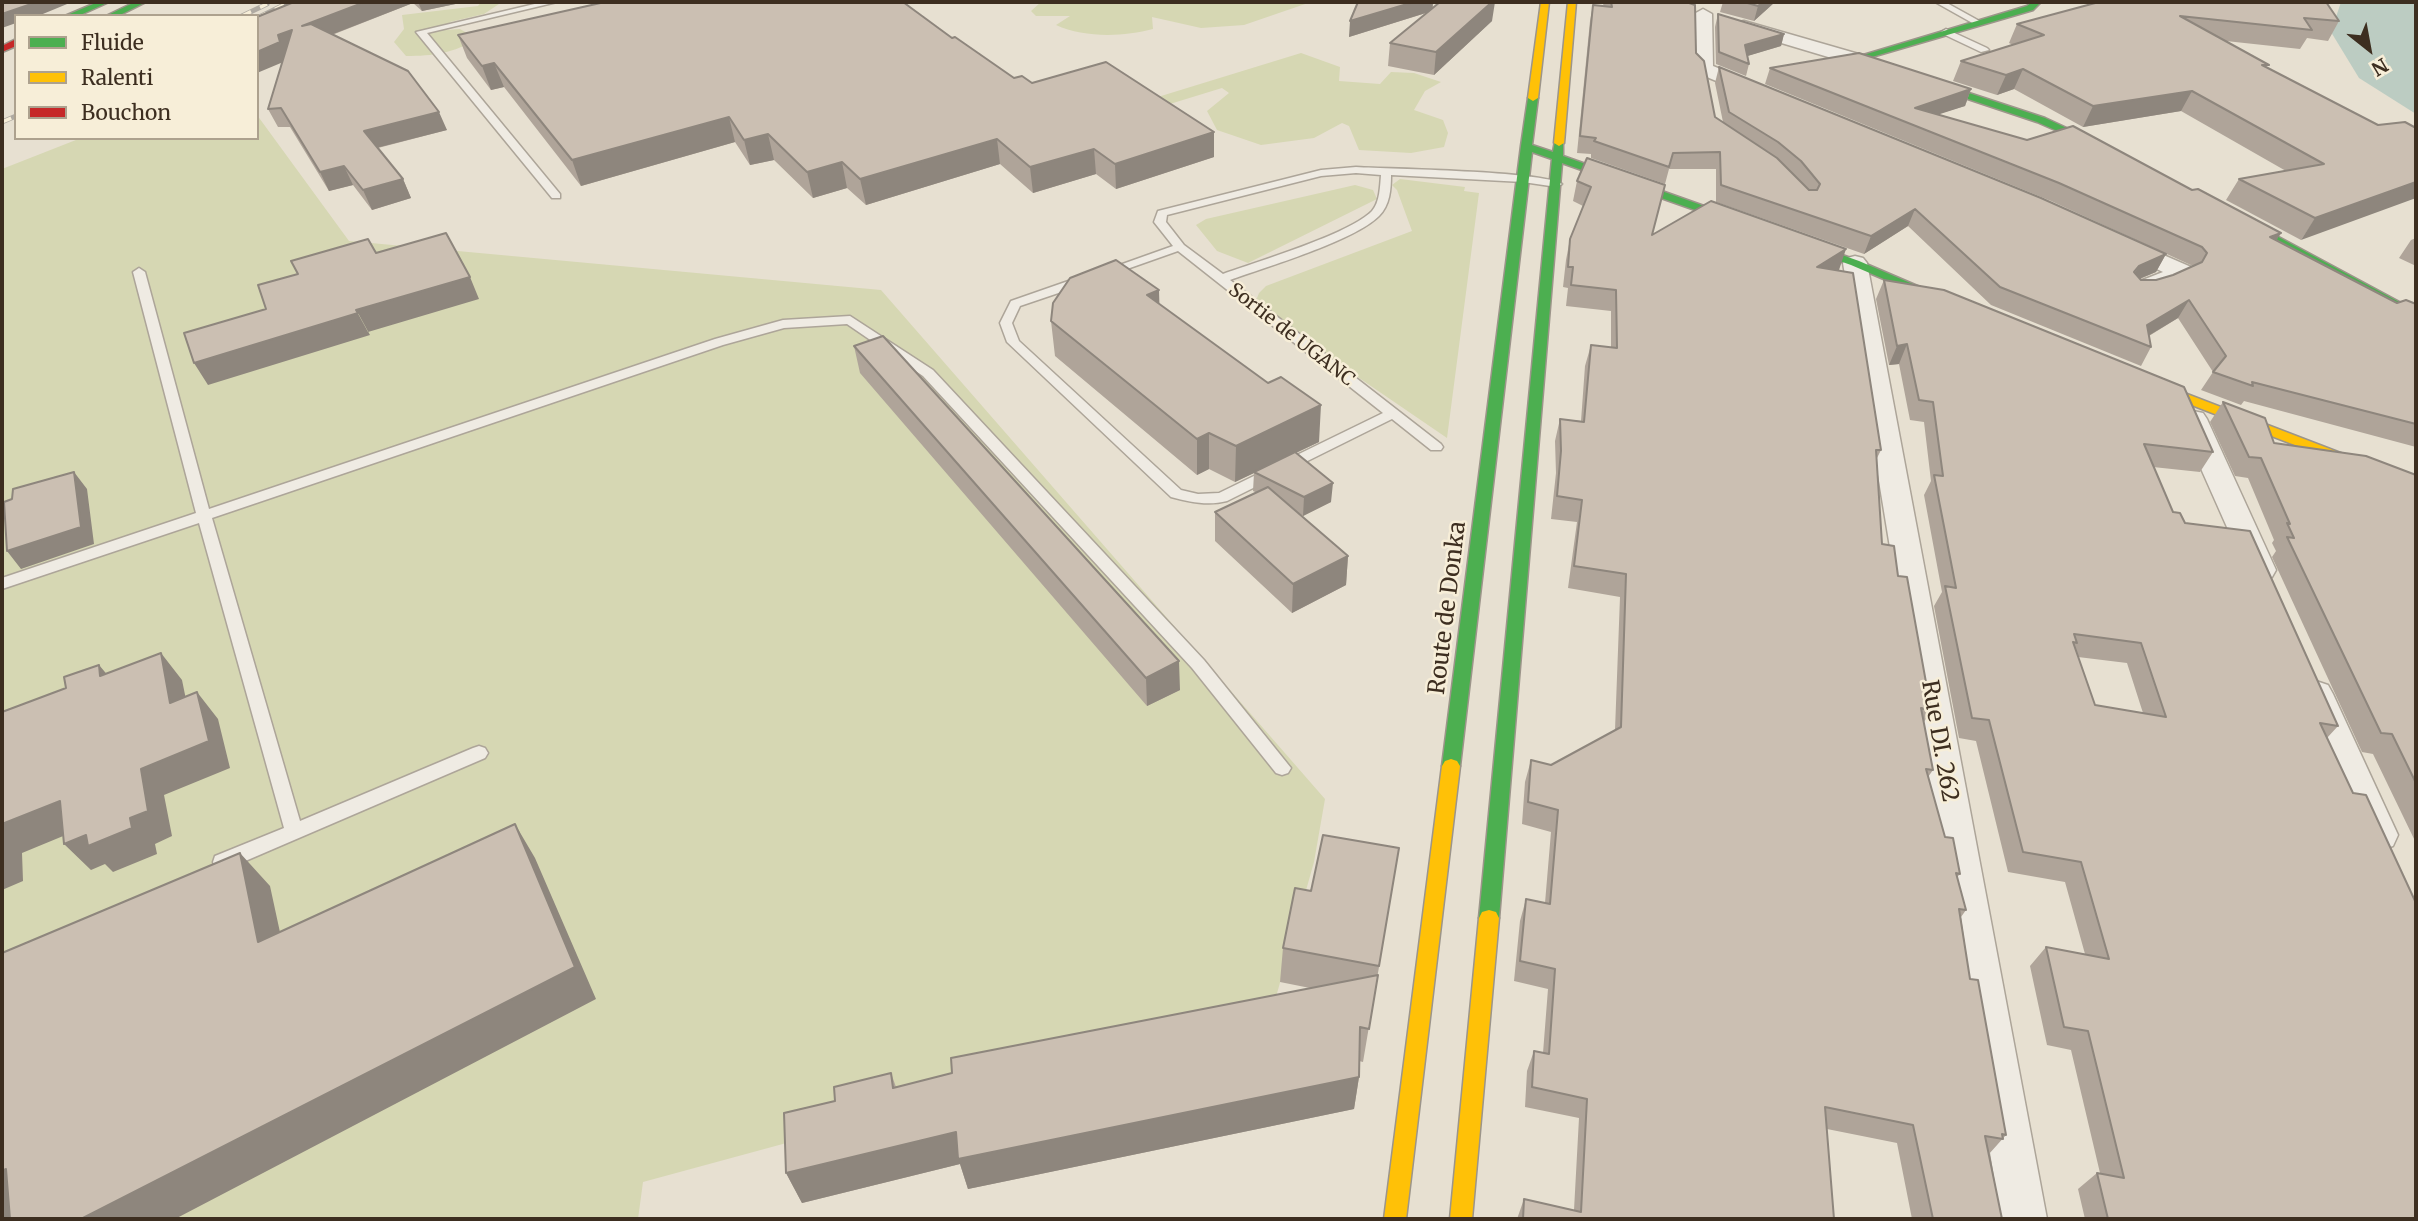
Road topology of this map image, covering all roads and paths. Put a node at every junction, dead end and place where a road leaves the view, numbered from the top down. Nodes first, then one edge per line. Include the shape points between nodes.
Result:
1 (105, 2) edge
2 (110, 2) edge
3 (142, 2) edge
4 (553, 2) edge
5 (1545, 2) edge
6 (1572, 2) edge
7 (1939, 2) edge
8 (2037, 2) edge
9 (1681, 8) edge
10 (74, 14) edge
11 (83, 14) edge
12 (115, 14) edge
13 (1716, 18) junction
14 (1979, 23) junction
15 (1946, 32) junction
16 (1984, 50) dead end
17 (1855, 59) junction
18 (1882, 68) edge
19 (1907, 76) edge
20 (1779, 100) edge
21 (1526, 146) junction
22 (1558, 157) junction
23 (2129, 161) edge
24 (1386, 172) junction
25 (1523, 179) junction
26 (1557, 184) junction
27 (556, 196) dead end
28 (2213, 206) edge
29 (2100, 234) edge
30 (1180, 247) junction
31 (1855, 263) junction
32 (139, 272) dead end
33 (1221, 279) junction
34 (2139, 290) edge
35 (1968, 310) edge
36 (2416, 316) edge
37 (2120, 372) edge
38 (2183, 397) junction
39 (1391, 414) junction
40 (1436, 447) dead end
41 (2416, 487) edge
42 (204, 516) junction
43 (2, 584) edge
44 (2274, 600) edge
45 (2302, 663) edge
46 (479, 754) dead end
47 (1282, 768) dead end
48 (294, 830) junction
49 (2393, 865) edge
50 (205, 869) edge
51 (1395, 1219) edge
52 (1461, 1219) edge
53 (2024, 1219) edge

1 - 10 main road
2 - 11 main road
3 - 12 main road
4 - 27 lane via 421,32
5 - 21 main road, Route de Donka
6 - 22 main road
7 - 14 lane
8 - 14 main road
9 - 13 street
13 - 17 street
13 - 20 street via 1705,76
14 - 15 main road
15 - 16 lane
15 - 17 main road
17 - 18 main road
19 - 23 main road via 2041,120
21 - 22 main road
21 - 25 main road, Route de Donka
22 - 26 main road
22 - 31 main road
24 - 25 lane
24 - 30 lane, Sortie de UGANC via 1321,173 1162,213 1160,222
24 - 33 lane via 1385,198 1375,214 1353,228
25 - 26 lane
25 - 51 main road, Route de Donka
26 - 52 main road
28 - 36 main road
29 - 34 street via 2183,272
30 - 33 lane, Sortie de UGANC
30 - 39 lane via 1015,304 1006,323 1013,342 1176,494 1222,498
31 - 35 main road
31 - 53 street, Rue DI. 262
32 - 42 lane
33 - 39 lane, Sortie de UGANC
37 - 38 main road
38 - 41 main road
38 - 44 street
39 - 40 lane, Sortie de UGANC
42 - 43 lane
42 - 47 lane via 719,342 783,324 850,320 928,373 1198,664
42 - 48 lane
45 - 49 street
46 - 48 lane
48 - 50 lane

